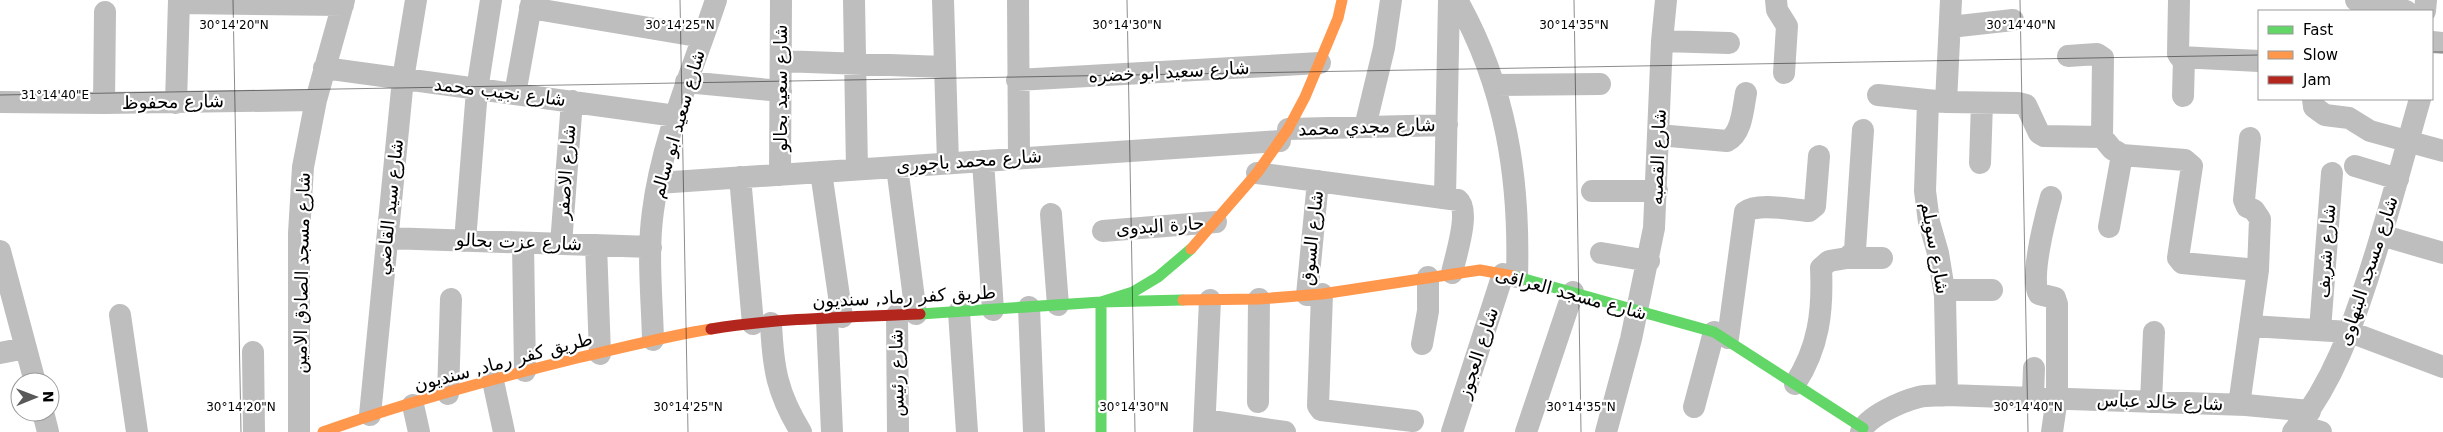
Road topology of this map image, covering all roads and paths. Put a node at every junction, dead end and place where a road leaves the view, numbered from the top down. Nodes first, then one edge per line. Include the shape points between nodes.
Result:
1 (416, 0) edge
2 (491, 0) edge
3 (716, 0) edge
4 (781, 0) edge
5 (854, 0) edge
6 (943, 0) edge
7 (1018, 0) edge
8 (1342, 0) edge
9 (1391, 0) edge
10 (1449, 0) edge
11 (1457, 0) edge
12 (1666, 0) edge
13 (1776, 0) edge
14 (1951, 0) edge
15 (2179, 0) edge
16 (2356, 0) edge
17 (179, 2) edge
18 (344, 3) edge
19 (531, 4) edge
20 (2401, 10) edge
21 (105, 12) dead end
22 (2013, 20) dead end
23 (1950, 27) junction
24 (703, 37) junction
25 (1662, 42) junction
26 (1729, 43) dead end
27 (2068, 56) dead end
28 (2184, 58) junction
29 (781, 61) junction
30 (2258, 61) edge
31 (1320, 63) junction
32 (855, 64) junction
33 (944, 67) junction
34 (324, 68) junction
35 (1784, 73) dead end
36 (403, 79) junction
37 (1017, 80) junction
38 (686, 82) junction
39 (1600, 84) dead end
40 (1494, 86) junction
41 (477, 90) junction
42 (781, 91) junction
43 (1746, 93) dead end
44 (515, 94) junction
45 (1878, 95) dead end
46 (2183, 96) dead end
47 (316, 100) junction
48 (2314, 100) edge
49 (2420, 100) edge
50 (572, 101) junction
51 (1937, 101) junction
52 (0, 102) edge
53 (104, 103) junction
54 (176, 103) junction
55 (1982, 103) junction
56 (676, 116) junction
57 (1447, 125) junction
58 (1365, 127) junction
59 (1863, 130) dead end
60 (1284, 135) junction
61 (1658, 135) junction
62 (2102, 137) junction
63 (2250, 138) dead end
64 (2408, 141) junction
65 (2443, 151) edge
66 (2122, 155) junction
67 (1819, 156) dead end
68 (1019, 157) junction
69 (983, 161) junction
70 (948, 163) junction
71 (1980, 163) dead end
72 (897, 166) junction
73 (2355, 166) dead end
74 (857, 169) junction
75 (821, 172) junction
76 (1258, 173) junction
77 (2332, 173) dead end
78 (780, 175) junction
79 (740, 177) junction
80 (2398, 179) junction
81 (1318, 181) junction
82 (658, 183) junction
83 (1592, 191) dead end
84 (1657, 191) junction
85 (2051, 197) dead end
86 (1445, 198) junction
87 (1051, 214) dead end
88 (1216, 222) junction
89 (2109, 227) dead end
90 (1103, 230) dead end
91 (2382, 235) junction
92 (388, 238) junction
93 (465, 241) junction
94 (523, 243) junction
95 (561, 244) junction
96 (596, 245) junction
97 (651, 246) junction
98 (0, 251) edge
99 (1601, 253) dead end
100 (2443, 253) edge
101 (1847, 258) junction
102 (1882, 258) dead end
103 (1648, 261) junction
104 (2258, 270) junction
105 (1452, 273) junction
106 (1510, 275) junction
107 (1428, 277) junction
108 (1944, 290) junction
109 (1992, 290) dead end
110 (1573, 292) junction
111 (1314, 295) junction
112 (451, 299) dead end
113 (1259, 299) junction
114 (1210, 300) junction
115 (1100, 302) junction
116 (1058, 305) junction
117 (1029, 307) junction
118 (992, 310) junction
119 (959, 312) junction
120 (1637, 312) junction
121 (906, 314) junction
122 (120, 315) dead end
123 (835, 318) junction
124 (762, 323) junction
125 (2250, 326) junction
126 (2320, 330) junction
127 (2154, 332) dead end
128 (2350, 332) junction
129 (1721, 335) junction
130 (653, 340) junction
131 (1422, 344) dead end
132 (26, 348) junction
133 (253, 352) dead end
134 (0, 353) edge
135 (600, 354) junction
136 (2034, 368) dead end
137 (2443, 368) edge
138 (525, 371) junction
139 (32, 372) edge
140 (493, 381) junction
141 (1795, 384) junction
142 (448, 394) junction
143 (1947, 395) junction
144 (1920, 396) joint
145 (2033, 397) junction
146 (2057, 398) junction
147 (1258, 402) dead end
148 (2151, 402) junction
149 (413, 405) junction
150 (2239, 405) junction
151 (1694, 407) dead end
152 (370, 415) junction
153 (1413, 421) dead end
154 (2300, 423) edge
155 (1370, 424) edge
156 (1205, 426) edge
157 (1862, 430) edge
158 (137, 432) edge
159 (254, 432) edge
160 (299, 432) edge
161 (323, 432) edge
162 (419, 432) edge
163 (504, 432) edge
164 (801, 432) edge
165 (832, 432) edge
166 (898, 432) edge
167 (967, 432) edge
168 (1034, 432) edge
169 (1101, 432) edge
170 (1285, 432) edge
171 (1452, 432) edge
172 (1526, 432) edge
173 (1606, 432) edge
174 (2052, 432) edge
175 (2321, 432) edge

1 - 36 street, شارع سيد القاضي
2 - 41 street
3 - 24 street, شارع سعيد ابو سالم
4 - 29 street, شارع سعيد بحالو
5 - 32 street
6 - 33 street
7 - 37 street
8 - 31 street, طريق كفر رماد, سنديون
9 - 58 street via 1384,48
10 - 57 street
11 - 40 street, شارع العجوز via 1479,44
12 - 25 street, شارع القصبه
13 - 35 street via 1777,10 1787,26
14 - 23 street, شارع سويلم
15 - 28 street via 2178,54
16 - 20 street
17 - 18 street
17 - 54 street
18 - 34 street, شارع مسجد الصادق الامين
19 - 24 street
19 - 44 street
21 - 53 street
22 - 23 street
23 - 51 street, شارع سويلم
24 - 38 street, شارع سعيد ابو سالم
25 - 26 street
25 - 61 street, شارع القصبه
27 - 62 street via 2097,54 2103,58
28 - 30 street
28 - 46 street
29 - 32 street
29 - 42 street, شارع سعيد بحالو
31 - 37 street, شارع سعيد ابو خضره
31 - 60 street, طريق كفر رماد, سنديون
32 - 33 street
32 - 74 street
33 - 70 street
34 - 36 street, شارع نجيب محمد
34 - 47 street, شارع مسجد الصادق الامين
36 - 41 street, شارع نجيب محمد
36 - 92 street, شارع سيد القاضي
37 - 68 street
38 - 42 street
38 - 56 street, شارع سعيد ابو سالم
39 - 40 street
40 - 106 street, شارع العجوز via 1515,178
41 - 44 street, شارع نجيب محمد
41 - 93 street
42 - 78 street, شارع سعيد بحالو
43 - 61 street via 1737,134 1732,139
44 - 50 street, شارع نجيب محمد
45 - 51 street
47 - 54 street, شارع محفوظ
47 - 160 street, شارع مسجد الصادق الامين via 303,167 299,233
48 - 64 street via 2314,107 2325,115 2349,118 2370,131
49 - 64 street, شارع مسجد البنهاوى
50 - 56 street, شارع نجيب محمد
50 - 95 street, شارع الاصفر
51 - 55 street
51 - 108 street, شارع سويلم via 1925,190
52 - 53 street, شارع محفوظ
53 - 54 street, شارع محفوظ
55 - 62 street via 2026,105 2039,133 2044,136
55 - 71 street
56 - 82 street, شارع سعيد ابو سالم
57 - 58 street, شارع مجدي محمد
57 - 86 street
58 - 60 street, شارع مجدي محمد
59 - 101 street via 1856,243
60 - 68 street, شارع محمد باجورى
60 - 76 street, طريق كفر رماد, سنديون
61 - 84 street, شارع القصبه
62 - 66 street
63 - 104 street via 2244,200 2246,207 2254,210 2260,219
64 - 65 street
64 - 80 street, شارع مسجد البنهاوى
66 - 89 street
66 - 104 street via 2185,160 2192,166 2178,258 2182,262
67 - 129 street via 1815,206 1809,211 1761,207 1746,212
68 - 69 street, شارع محمد باجورى
69 - 70 street, شارع محمد باجورى
69 - 118 street
70 - 72 street, شارع محمد باجورى
72 - 74 street, شارع محمد باجورى
72 - 121 street, شارع رئيس
73 - 80 street
74 - 75 street, شارع محمد باجورى
75 - 78 street, شارع محمد باجورى
75 - 123 street
76 - 81 street
76 - 88 street, طريق كفر رماد, سنديون
77 - 126 street, شارع شريف
78 - 79 street, شارع محمد باجورى
79 - 82 street, شارع محمد باجورى
79 - 124 street
80 - 91 street, شارع مسجد البنهاوى
81 - 86 street
81 - 111 street, شارع السوق
82 - 97 street, شارع سعيد ابو سالم via 652,212
83 - 84 street
84 - 103 street, شارع القصبه
85 - 146 street via 2035,284 2039,294 2055,298 2058,304
86 - 105 street via 1461,202 1463,210
87 - 116 street
88 - 90 street, حارة البدوى
88 - 115 street, طريق كفر رماد, سنديون via 1158,277 1134,292
91 - 100 street
91 - 128 street, شارع مسجد البنهاوى
92 - 93 street, شارع عزت بحالو
92 - 152 street, شارع سيد القاضي
93 - 94 street, شارع عزت بحالو
94 - 95 street, شارع عزت بحالو
94 - 138 street
95 - 96 street, شارع عزت بحالو
96 - 97 street, شارع عزت بحالو
96 - 135 street
97 - 130 street, شارع سعيد ابو سالم
98 - 132 street
99 - 103 street
101 - 102 street
101 - 141 street via 1829,261 1821,268 1821,320 1815,345
103 - 120 street, شارع القصبه
104 - 125 street
105 - 106 street, شارع مسجد العراقى via 1480,270
105 - 107 street, شارع مسجد العراقى
106 - 110 street, شارع مسجد العراقى
106 - 171 street, شارع العجوز
107 - 111 street, شارع مسجد العراقى
107 - 131 street via 1428,311
108 - 109 street
108 - 143 street, شارع سويلم
110 - 120 street, شارع مسجد العراقى
110 - 172 street
111 - 113 street, شارع مسجد العراقى
111 - 155 street, شارع السوق via 1318,406
112 - 142 street
113 - 114 street, شارع مسجد العراقى
113 - 147 street
114 - 115 street, شارع مسجد العراقى
114 - 156 street
115 - 116 street, طريق كفر رماد, سنديون
115 - 169 street
116 - 117 street, طريق كفر رماد, سنديون
117 - 118 street, طريق كفر رماد, سنديون
117 - 168 street
118 - 119 street, طريق كفر رماد, سنديون
119 - 121 street, طريق كفر رماد, سنديون
119 - 167 street
120 - 129 street, شارع مسجد العراقى
120 - 173 street, شارع القصبه
121 - 123 street, طريق كفر رماد, سنديون
121 - 166 street, شارع رئيس
122 - 158 street
123 - 124 street, طريق كفر رماد, سنديون
123 - 165 street
124 - 130 street, طريق كفر رماد, سنديون
124 - 164 street via 786,409
125 - 126 street
125 - 150 street
126 - 128 street
127 - 148 street
128 - 137 street
128 - 154 street, شارع مسجد البنهاوى via 2328,381
129 - 141 street, شارع مسجد العراقى
129 - 151 street
130 - 135 street, طريق كفر رماد, سنديون
132 - 134 street
132 - 139 street
133 - 159 street
135 - 138 street, طريق كفر رماد, سنديون
136 - 145 street
138 - 140 street, طريق كفر رماد, سنديون
140 - 142 street, طريق كفر رماد, سنديون
140 - 163 street
141 - 157 street, شارع مسجد العراقى
142 - 149 street, طريق كفر رماد, سنديون
143 - 144 street, شارع خالد عباس
143 - 145 street, شارع خالد عباس
144 - 157 street, شارع مسجد العراقى via 1876,416
145 - 146 street, شارع خالد عباس
146 - 148 street, شارع خالد عباس
146 - 174 street
148 - 150 street, شارع خالد عباس
149 - 152 street, طريق كفر رماد, سنديون
149 - 162 street
150 - 154 street, شارع خالد عباس
152 - 161 street, طريق كفر رماد, سنديون
153 - 155 street
154 - 175 street, شارع خالد عباس
156 - 170 street

